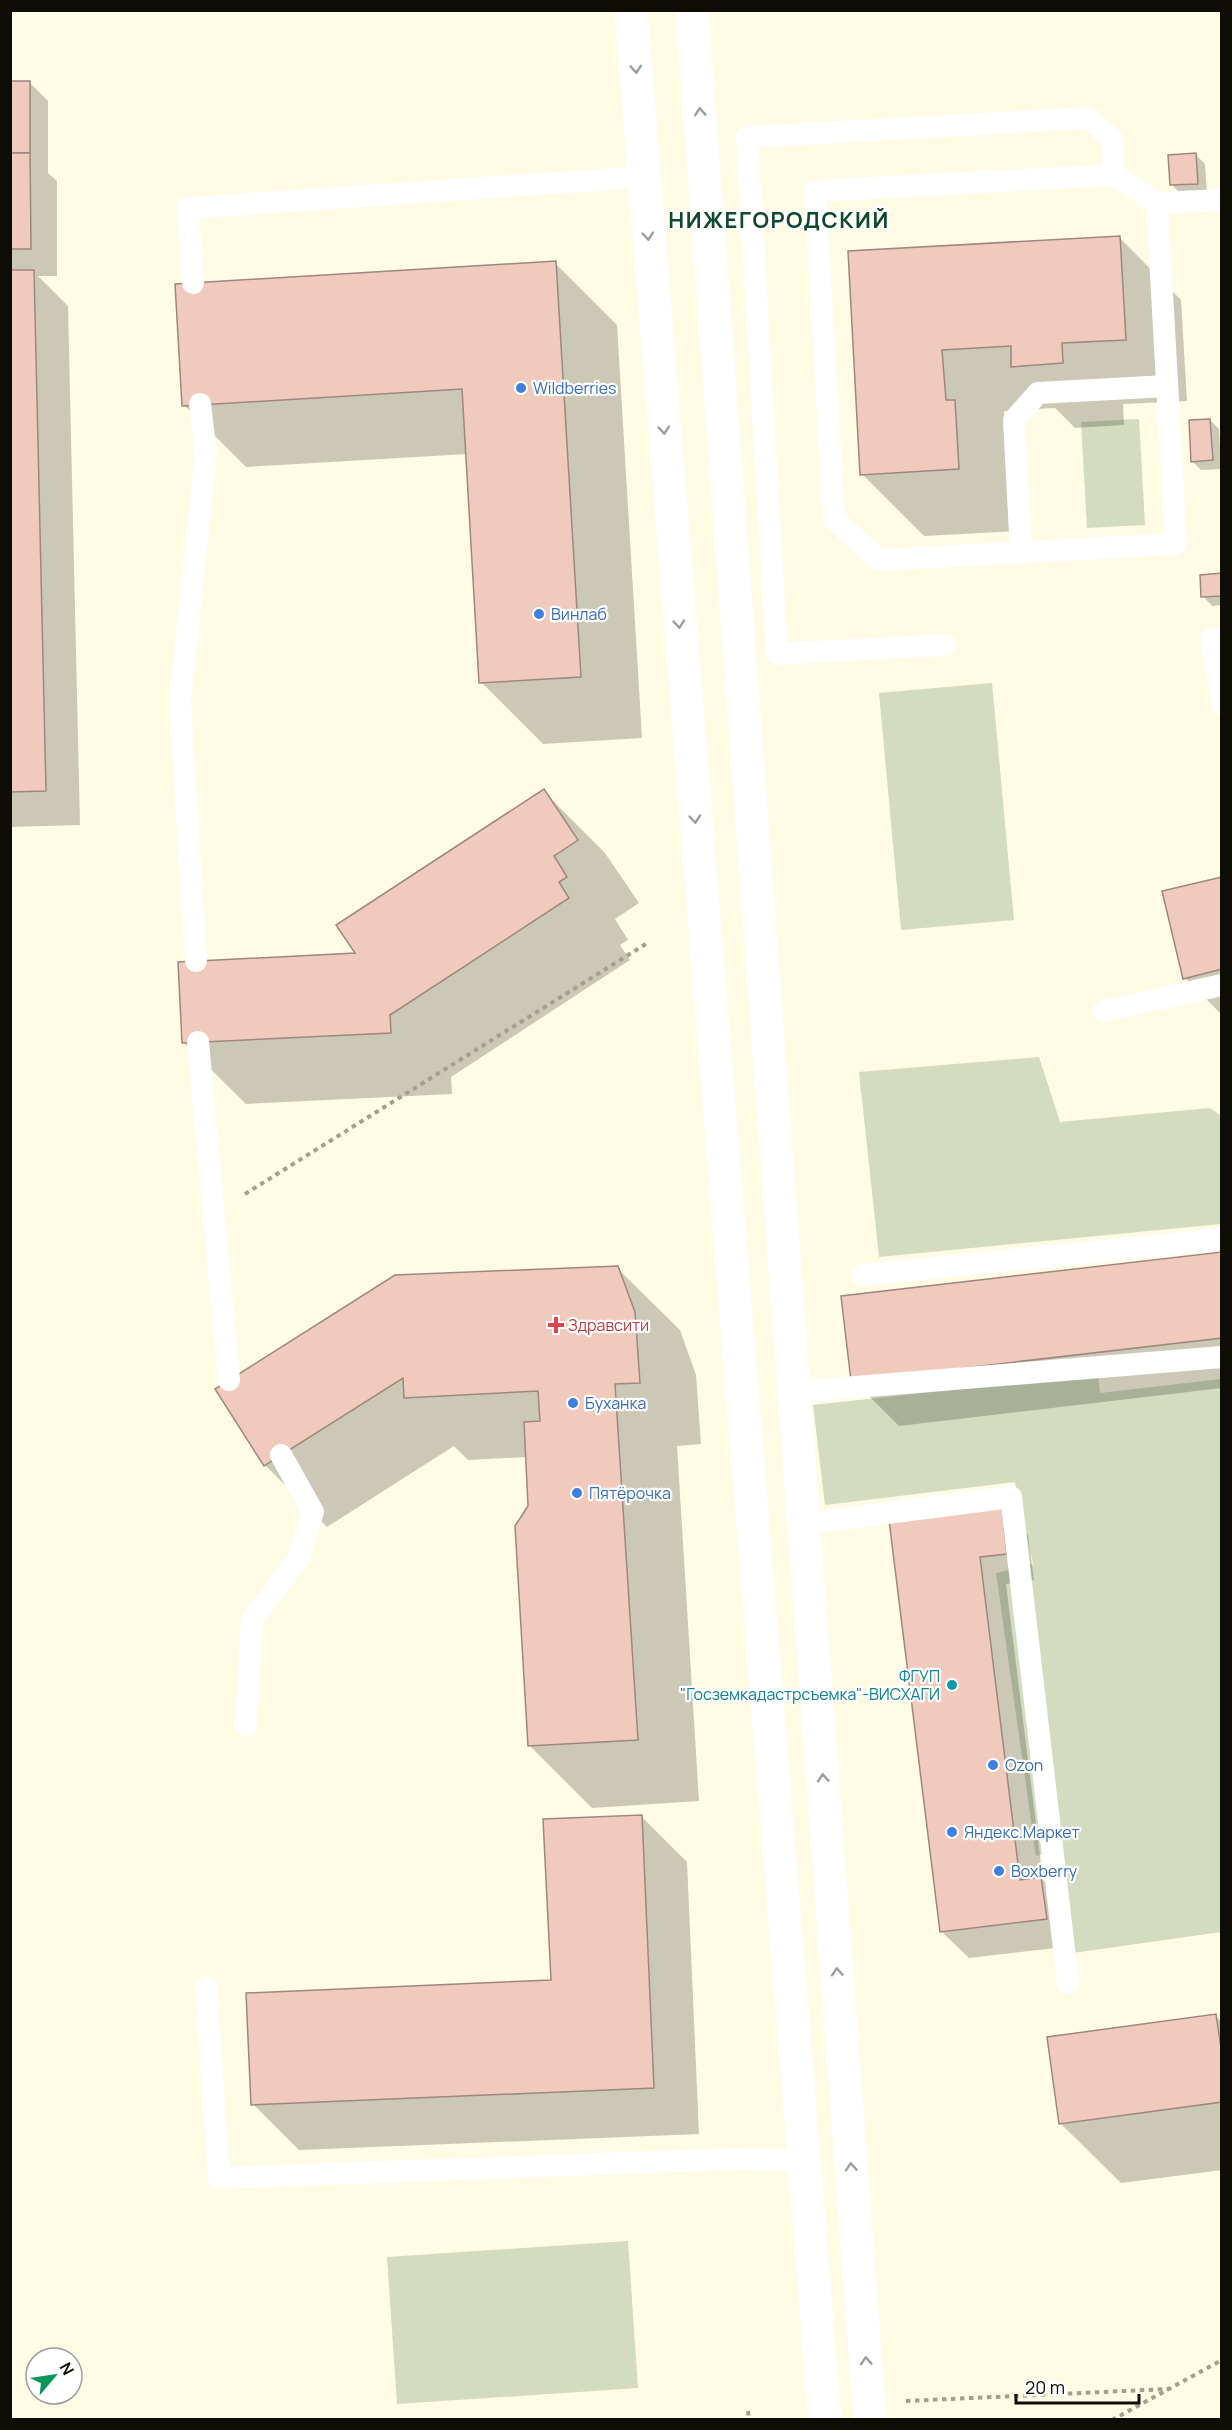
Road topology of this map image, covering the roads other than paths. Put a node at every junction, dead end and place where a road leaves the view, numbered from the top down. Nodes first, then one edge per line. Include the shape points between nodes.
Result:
1 (632, 10) edge
2 (692, 10) edge
3 (1114, 175) junction
4 (643, 177) junction
5 (1221, 200) edge
6 (1157, 203) junction
7 (193, 283) dead end
8 (1167, 386) junction
9 (200, 404) dead end
10 (1021, 552) junction
11 (1221, 638) edge
12 (945, 645) dead end
13 (1221, 704) edge
14 (196, 961) dead end
15 (1221, 985) edge
16 (1104, 1011) dead end
17 (198, 1042) dead end
18 (1221, 1239) edge
19 (862, 1275) dead end
20 (1221, 1357) edge
21 (229, 1380) dead end
22 (794, 1392) junction
23 (281, 1455) dead end
24 (826, 1521) dead end
25 (246, 1725) dead end
26 (1068, 1983) dead end
27 (206, 1987) dead end
28 (803, 2160) junction
29 (825, 2420) edge
30 (870, 2420) edge

1 -> 4 street
22 -> 2 street
3 - 6 lane
3 - 10 lane via 815,191 834,519 879,560
3 - 12 lane via 1112,139 1089,118 747,137 777,654
4 - 7 lane via 188,208
4 -> 28 street
5 - 6 lane
6 - 8 lane
8 - 10 lane via 1038,393 1014,420
8 - 10 lane via 1176,544
9 - 14 lane via 206,453 180,701
11 - 13 lane via 1212,639
15 - 16 lane
17 - 21 lane
18 - 19 lane
20 - 22 lane
30 -> 22 street
23 - 25 lane via 313,1512 298,1559 252,1620
24 - 26 lane via 1011,1497
27 - 28 lane via 219,2178 735,2158
28 - 29 street

